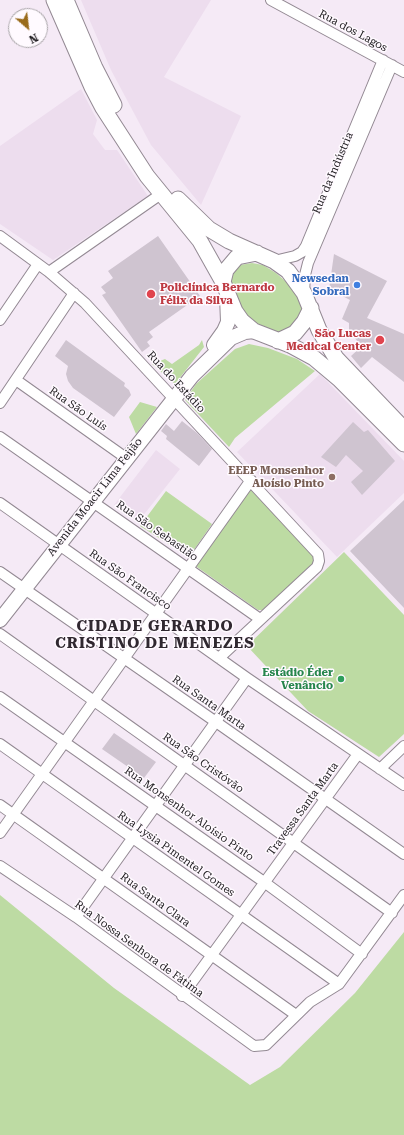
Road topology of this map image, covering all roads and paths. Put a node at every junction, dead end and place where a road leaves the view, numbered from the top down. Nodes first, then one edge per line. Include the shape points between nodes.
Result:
1 (54, 0) edge
2 (66, 0) edge
3 (271, 0) edge
4 (387, 63) junction
5 (404, 72) edge
6 (161, 194) junction
7 (0, 236) edge
8 (257, 253) junction
9 (274, 261) junction
10 (38, 264) junction
11 (49, 272) junction
12 (225, 289) junction
13 (74, 293) junction
14 (304, 293) junction
15 (310, 308) junction
16 (0, 320) edge
17 (254, 331) junction
18 (278, 341) junction
19 (192, 376) junction
20 (16, 380) junction
21 (174, 397) junction
22 (0, 403) edge
23 (404, 429) edge
24 (0, 437) edge
25 (404, 444) edge
26 (126, 458) junction
27 (251, 480) junction
28 (92, 501) junction
29 (0, 503) edge
30 (58, 544) junction
31 (188, 567) junction
32 (0, 572) edge
33 (24, 588) junction
34 (156, 613) junction
35 (260, 619) junction
36 (0, 620) edge
37 (0, 634) edge
38 (124, 658) junction
39 (219, 658) junction
40 (247, 678) junction
41 (0, 697) edge
42 (94, 700) junction
43 (216, 722) junction
44 (64, 742) junction
45 (0, 744) edge
46 (404, 746) edge
47 (358, 754) junction
48 (186, 765) junction
49 (380, 769) junction
50 (42, 773) junction
51 (404, 785) edge
52 (326, 799) junction
53 (0, 805) edge
54 (156, 806) junction
55 (13, 815) junction
56 (0, 833) edge
57 (133, 839) junction
58 (294, 841) junction
59 (404, 854) edge
60 (0, 866) edge
61 (104, 878) junction
62 (264, 882) junction
63 (404, 895) edge
64 (392, 913) junction
65 (241, 915) junction
66 (76, 917) junction
67 (362, 954) junction
68 (212, 956) junction
69 (339, 984) junction
70 (182, 996) junction
71 (296, 1015) junction

1 - 6 main road via 103,108 131,154
2 - 8 main road via 106,92 148,160 197,220 221,237
3 - 4 street, Rua dos Lagos
4 - 5 street, Rua dos Lagos
4 - 9 street, Rua da Indústria via 306,246 296,256
4 - 14 street, Rua da Indústria via 308,263
6 - 11 street
6 - 12 main road via 200,241
7 - 10 street, Rua do Estádio
8 - 9 main road
8 - 12 main road via 237,258 226,270
9 - 14 main road via 288,271
10 - 11 street, Rua do Estádio
10 - 16 street
11 - 13 street, Rua do Estádio
12 - 17 main road via 242,321
12 - 19 main road via 229,312 224,331
13 - 20 street
13 - 21 street, Rua do Estádio
14 - 15 main road
15 - 18 main road via 304,322 295,333
15 - 23 main road via 319,330 336,358
17 - 18 main road
17 - 19 main road via 231,338
18 - 25 main road via 304,352 328,369
19 - 21 main road, Avenida Moacir Lima Feijão
20 - 22 street
20 - 26 street, Rua São Luís
21 - 26 main road, Avenida Moacir Lima Feijão
21 - 27 street, Rua do Estádio
24 - 28 street, Rua São Sebastião
26 - 28 main road, Avenida Moacir Lima Feijão
27 - 31 street
27 - 35 street, Rua do Estádio via 318,554 319,561 317,567
28 - 30 main road, Avenida Moacir Lima Feijão
28 - 31 street, Rua São Sebastião
29 - 30 street, Rua São Francisco
30 - 33 main road, Avenida Moacir Lima Feijão
30 - 34 street, Rua São Francisco
31 - 34 street
31 - 35 street, Rua São Sebastião
32 - 33 street, Rua Santa Marta
33 - 36 main road, Avenida Moacir Lima Feijão
33 - 38 street, Rua Santa Marta
34 - 38 street
34 - 39 street, Rua São Francisco
35 - 39 street
37 - 42 street, Rua São Cristóvão
38 - 42 street
38 - 43 street, Rua Santa Marta
39 - 40 street, Rua São Francisco
40 - 43 street
40 - 47 street, Rua São Francisco
41 - 44 street, Rua Monsenhor Aloísio Pinto
42 - 44 street
42 - 48 street, Rua São Cristóvão
43 - 48 street
43 - 52 street, Rua Santa Marta
44 - 50 street
44 - 54 street, Rua Monsenhor Aloísio Pinto
45 - 50 street, Rua Lysia Pimentel Gomes
46 - 49 street
47 - 49 street, Rua São Francisco
47 - 52 street, Travessa Santa Marta
48 - 54 street
48 - 58 street, Rua São Cristóvão
49 - 51 street, Rua São Francisco
50 - 55 street
50 - 57 street, Rua Lysia Pimentel Gomes
52 - 58 street, Travessa Santa Marta
52 - 59 street, Rua Santa Marta
53 - 55 street, Rua Santa Clara
54 - 57 street
54 - 62 street, Rua Monsenhor Aloísio Pinto
55 - 56 street
55 - 61 street, Rua Santa Clara
57 - 61 street
57 - 65 street, Rua Lysia Pimentel Gomes
58 - 62 street, Travessa Santa Marta
58 - 64 street, Rua São Cristóvão
60 - 66 street, Rua Nossa Senhora de Fátima
61 - 66 street
61 - 68 street, Rua Santa Clara
62 - 65 street, Travessa Santa Marta
62 - 67 street, Rua Monsenhor Aloísio Pinto
63 - 64 street
64 - 67 street
65 - 68 street, Travessa Santa Marta
65 - 69 street, Rua Lysia Pimentel Gomes
66 - 70 street, Rua Nossa Senhora de Fátima
67 - 69 street
68 - 70 street, Travessa Santa Marta
68 - 71 street, Rua Santa Clara
69 - 71 street via 316,997
70 - 71 street, Rua Nossa Senhora de Fátima via 254,1046 266,1045

